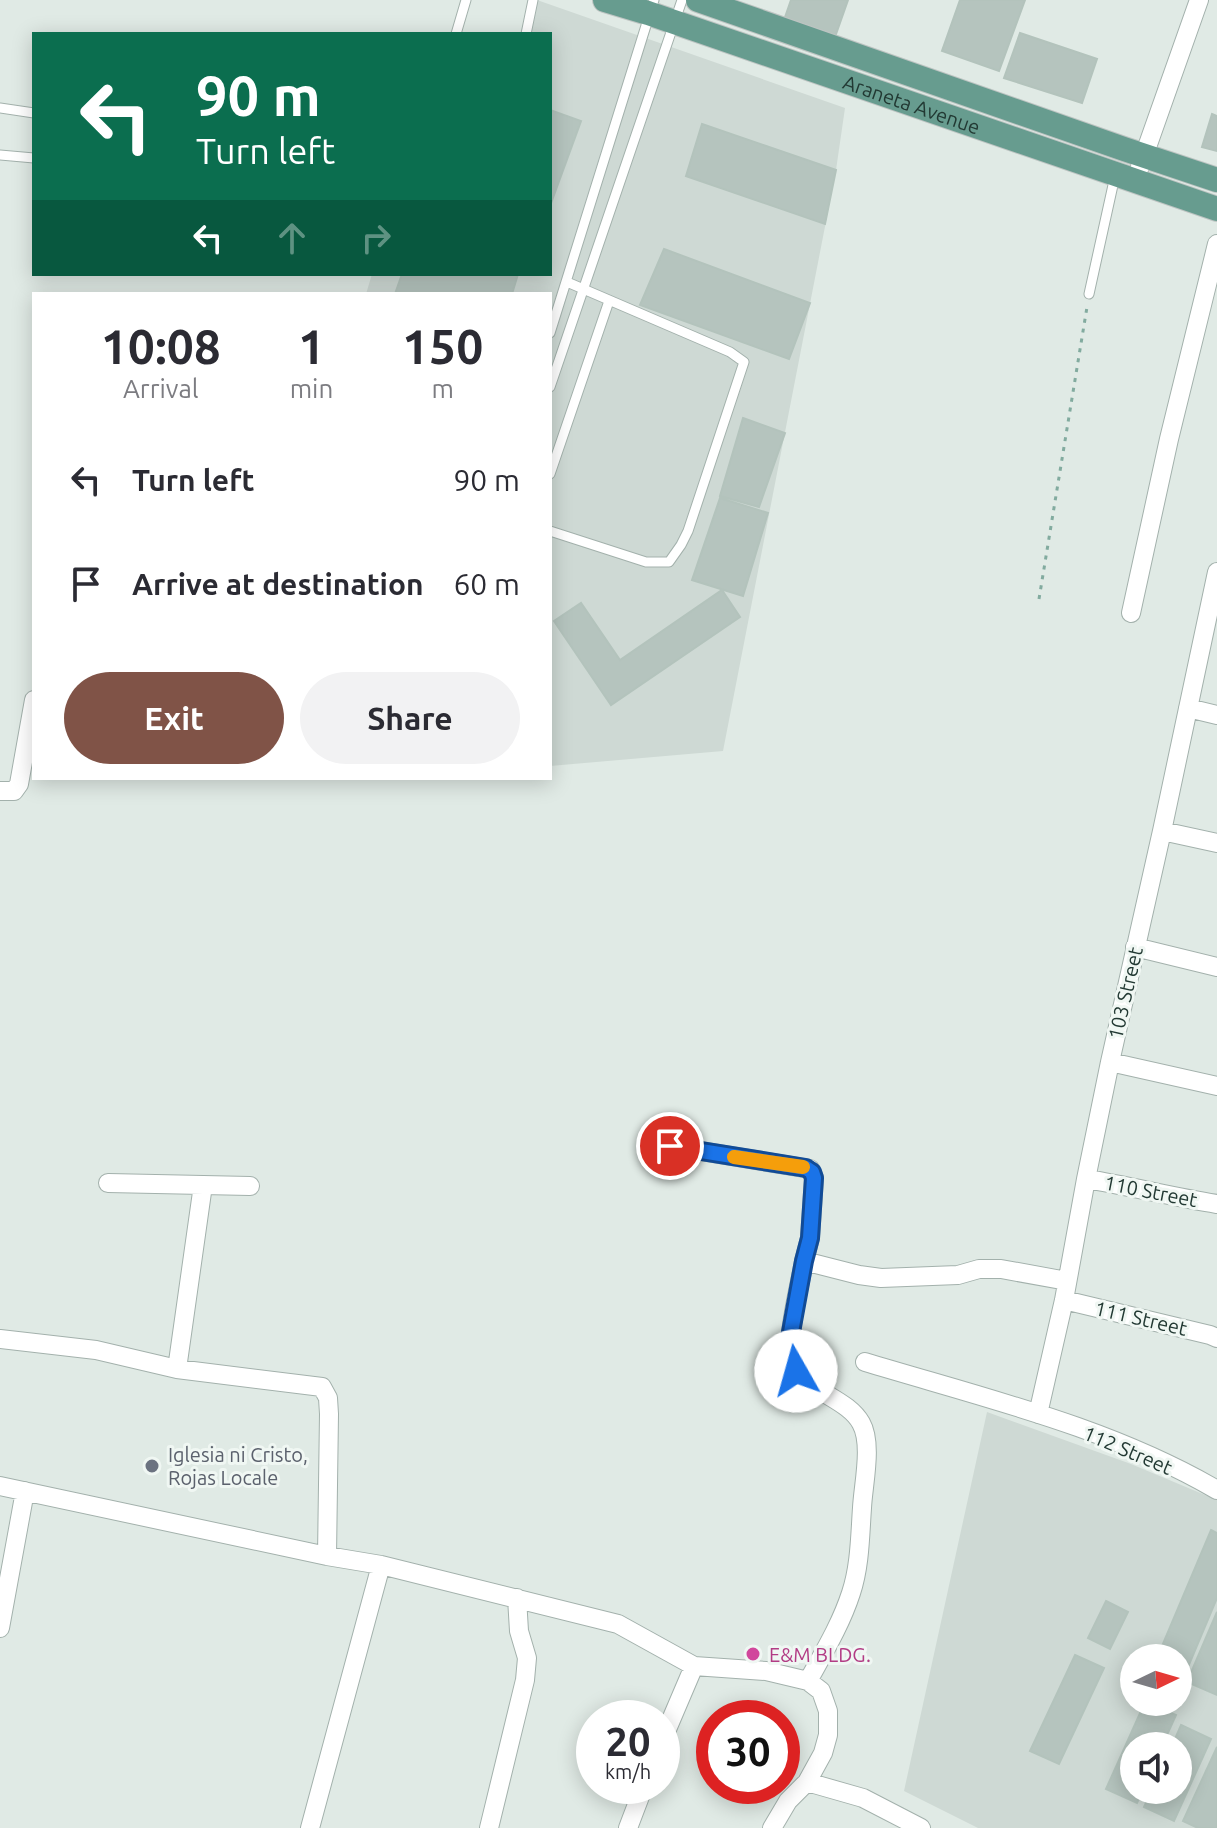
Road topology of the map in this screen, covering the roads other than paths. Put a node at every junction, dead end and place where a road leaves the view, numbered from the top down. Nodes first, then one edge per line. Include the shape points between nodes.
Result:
1 (466, 0) edge
2 (533, 0) edge
3 (605, 0) edge
4 (682, 0) edge
5 (698, 0) edge
6 (1199, 0) edge
7 (651, 6) edge
8 (675, 23) junction
9 (457, 32) edge
10 (526, 32) edge
11 (993, 103) junction
12 (0, 108) edge
13 (32, 113) edge
14 (984, 130) junction
15 (0, 155) edge
16 (1144, 155) junction
17 (32, 158) edge
18 (1126, 178) junction
19 (1217, 180) edge
20 (1217, 209) edge
21 (586, 220) junction
22 (605, 226) junction
23 (1217, 244) edge
24 (567, 282) junction
25 (584, 288) junction
26 (1089, 294) road end
27 (609, 301) junction
28 (552, 327) edge
29 (555, 358) edge
30 (552, 468) edge
31 (552, 532) edge
32 (1217, 572) edge
33 (1131, 613) dead end
34 (1188, 708) junction
35 (32, 711) edge
36 (1217, 715) edge
37 (0, 791) edge
38 (1162, 831) junction
39 (1217, 843) edge
40 (1135, 947) junction
41 (1217, 967) edge
42 (1110, 1062) junction
43 (1217, 1086) edge
44 (670, 1146) dead end
45 (1086, 1179) junction
46 (108, 1183) dead end
47 (203, 1185) junction
48 (250, 1186) dead end
49 (1217, 1204) edge
50 (804, 1261) junction
51 (1066, 1290) junction
52 (1217, 1338) edge
53 (0, 1339) edge
54 (865, 1362) dead end
55 (177, 1369) junction
56 (1038, 1414) junction
57 (0, 1486) edge
58 (1217, 1490) edge
59 (25, 1491) junction
60 (327, 1556) junction
61 (381, 1565) junction
62 (517, 1598) junction
63 (0, 1628) edge
64 (694, 1666) junction
65 (808, 1681) junction
66 (679, 1700) edge
67 (807, 1782) junction
68 (637, 1804) edge
69 (310, 1828) edge
70 (489, 1828) edge
71 (628, 1828) edge
72 (772, 1828) edge
73 (921, 1828) edge

1 - 9 lane
2 - 10 lane
3 - 7 main road, Araneta Avenue
4 - 8 lane
5 - 11 main road, Araneta Avenue
6 - 16 street
7 - 8 main road, Araneta Avenue
7 - 21 lane
8 - 14 main road, Araneta Avenue
8 - 22 lane
11 - 14 main road
11 - 16 main road, Araneta Avenue
12 - 13 lane
14 - 18 main road, Araneta Avenue
15 - 17 lane
16 - 18 street
16 - 19 main road, Araneta Avenue
18 - 20 main road, Araneta Avenue
18 - 26 lane
21 - 22 lane
21 - 24 lane
22 - 25 lane
23 - 33 street
24 - 25 lane
24 - 28 lane
25 - 27 lane
25 - 29 lane
27 - 30 lane
27 - 31 lane via 744,362 688,531 669,562 646,562
32 - 34 street, 103 Street
34 - 36 street
34 - 38 street, 103 Street
35 - 37 street via 19,784 14,791
38 - 39 street
38 - 40 street, 103 Street
40 - 41 street
40 - 42 street, 103 Street
42 - 43 street
42 - 45 street, 103 Street
44 - 50 street via 810,1169 814,1178
45 - 49 street, 110 Street
45 - 51 street, 103 Street
46 - 47 street
47 - 48 street
47 - 55 street
50 - 51 street, 111 Street via 881,1278 1001,1269
50 - 65 street via 789,1343 791,1360 807,1381 851,1411 863,1424 866,1438 853,1588
51 - 52 street, 111 Street
51 - 56 street, 103 Street
53 - 55 street via 96,1350
54 - 56 street, 112 Street
55 - 60 street via 322,1387 328,1398
56 - 58 street, 112 Street via 1124,1444
57 - 59 street
59 - 60 street
59 - 63 street
60 - 61 street
61 - 62 street
61 - 69 street
62 - 64 street via 618,1624
62 - 70 street via 527,1658 525,1680
64 - 65 street via 758,1669
64 - 66 street
65 - 67 street via 821,1691 828,1735
67 - 72 street
67 - 73 street via 863,1798
68 - 71 street

